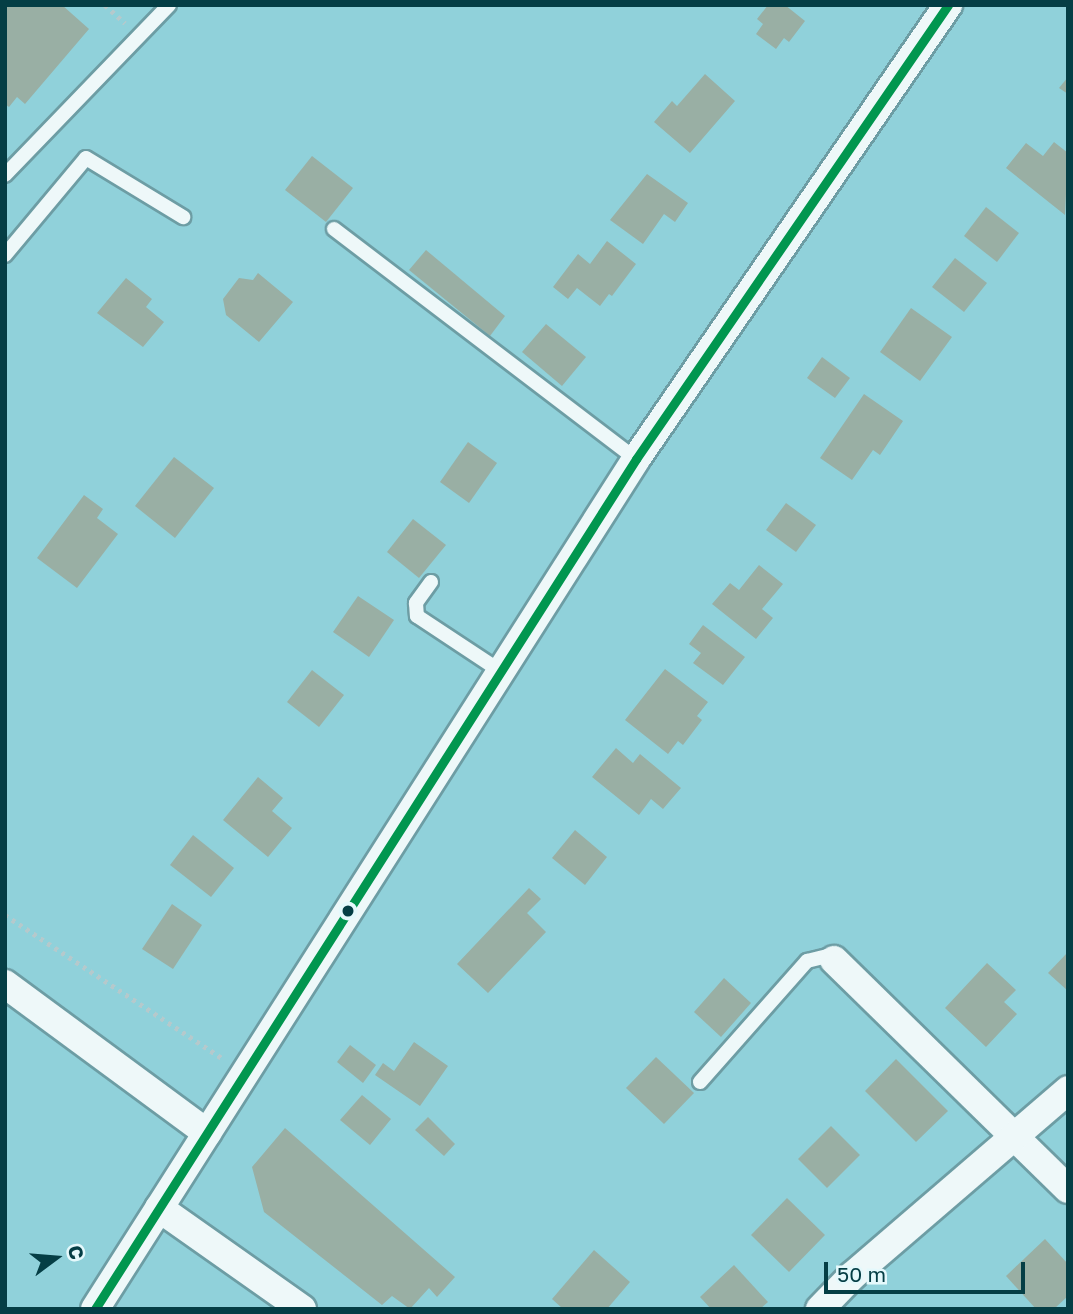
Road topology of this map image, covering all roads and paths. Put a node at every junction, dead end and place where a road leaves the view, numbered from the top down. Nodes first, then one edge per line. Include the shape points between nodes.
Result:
1 (169, 5) edge
2 (948, 5) edge
3 (5, 175) edge
4 (183, 217) dead end
5 (334, 229) dead end
6 (5, 256) edge
7 (636, 458) junction
8 (431, 582) dead end
9 (500, 671) junction
10 (5, 915) edge
11 (834, 960) joint
12 (5, 984) edge
13 (244, 1073) junction
14 (700, 1082) dead end
15 (1068, 1090) edge
16 (207, 1133) junction
17 (1016, 1139) junction
18 (1068, 1189) edge
19 (159, 1208) junction
20 (95, 1309) edge
21 (302, 1309) edge
22 (820, 1309) edge

1 - 3 lane
2 - 7 street
4 - 6 lane via 86,158
5 - 7 lane
7 - 9 street
8 - 9 lane via 416,603 417,615
9 - 13 street
10 - 13 path
11 - 14 lane via 827,956 807,961
11 - 17 street
12 - 16 street
13 - 16 street
15 - 17 street
16 - 19 street
17 - 18 street
17 - 22 street via 852,1276
19 - 20 street
19 - 21 street

